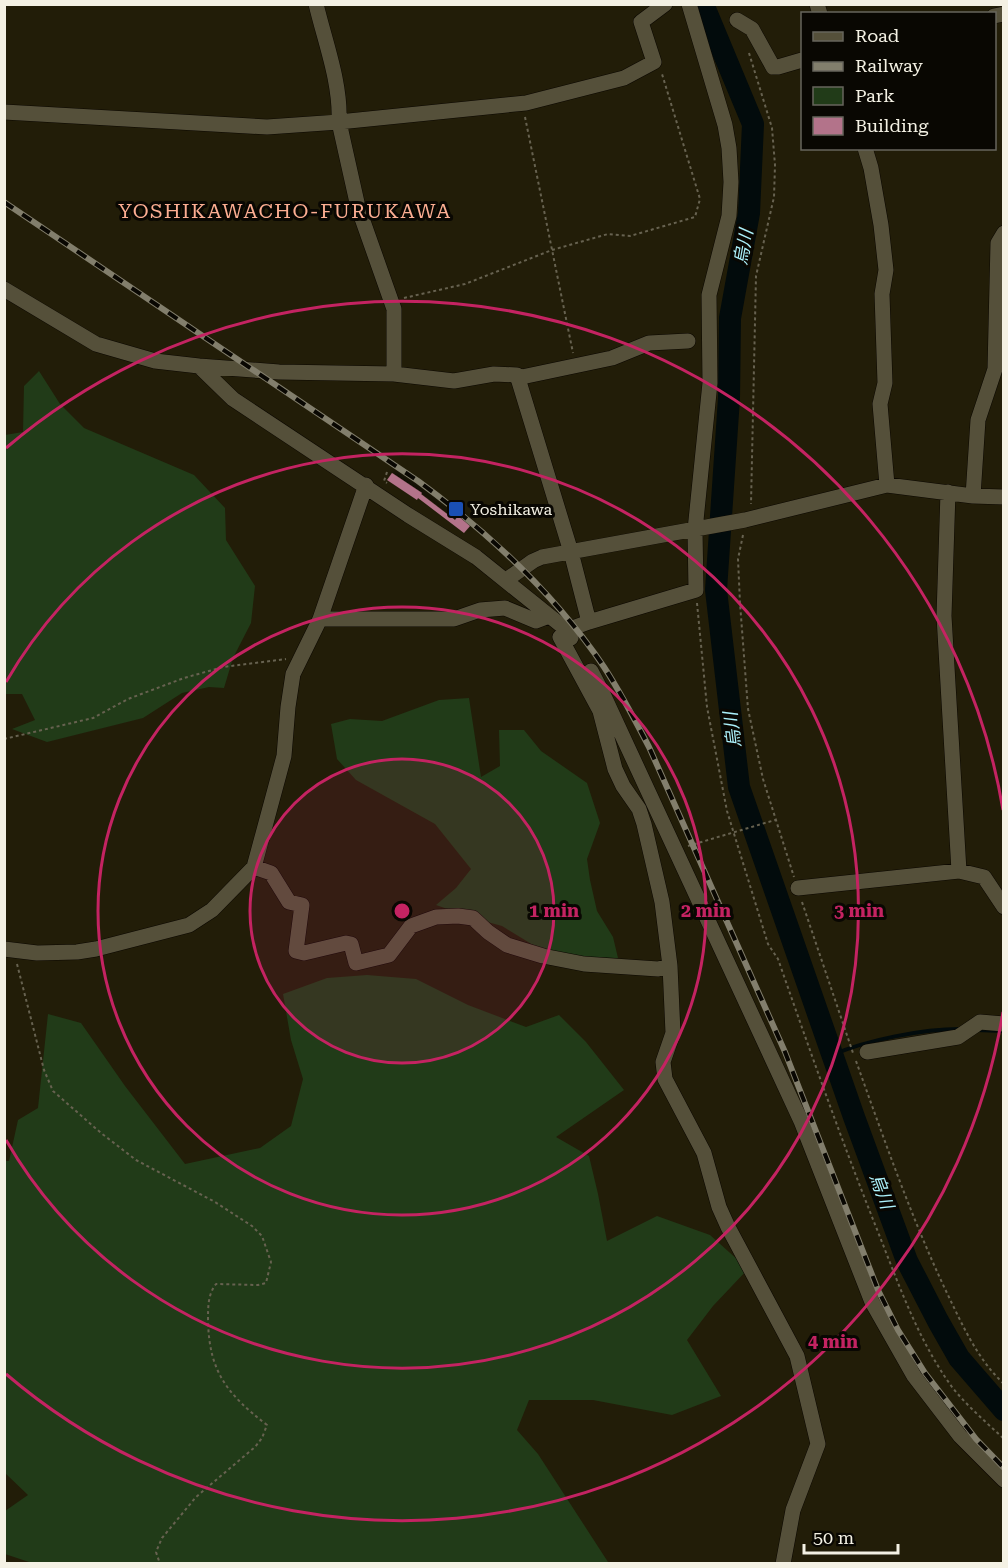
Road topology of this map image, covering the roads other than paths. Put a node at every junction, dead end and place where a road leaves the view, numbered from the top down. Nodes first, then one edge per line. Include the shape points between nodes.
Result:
1 (316, 4) edge
2 (665, 4) edge
3 (689, 4) edge
4 (737, 20) dead end
5 (801, 60) edge
6 (4, 112) edge
7 (339, 122) junction
8 (866, 150) edge
9 (1004, 233) edge
10 (4, 289) edge
11 (688, 341) dead end
12 (199, 366) junction
13 (394, 374) junction
14 (518, 378) junction
15 (366, 485) junction
16 (887, 485) junction
17 (948, 492) junction
18 (973, 496) junction
19 (1004, 497) edge
20 (697, 530) junction
21 (571, 552) junction
22 (506, 580) junction
23 (549, 616) junction
24 (320, 619) junction
25 (589, 622) junction
26 (567, 630) junction
27 (676, 852) junction
28 (652, 859) junction
29 (254, 867) junction
30 (959, 871) junction
31 (798, 888) road end
32 (1004, 907) edge
33 (8, 950) edge
34 (670, 966) junction
35 (1004, 1024) edge
36 (867, 1052) dead end
37 (1004, 1480) edge
38 (783, 1563) edge

1 - 7 street via 336,85
2 - 7 street via 641,21 654,62 624,78 522,103
3 - 20 street via 725,125 731,182 729,216 710,295 710,383
4 - 5 street via 752,29 773,67
6 - 7 street via 267,127
7 - 13 street via 358,207 394,309
8 - 16 street via 886,270 882,294 885,383 880,404
9 - 18 street via 998,243 995,369 978,420
10 - 12 street via 96,344 155,361
11 - 14 street via 649,343 612,358
12 - 13 street
12 - 15 street via 233,399
13 - 14 street via 453,381 494,374
14 - 21 street
15 - 22 street
15 - 24 street
16 - 17 street
16 - 20 street
17 - 18 street
17 - 30 street via 944,616
18 - 19 street
20 - 21 street
20 - 25 street via 696,590
21 - 22 street via 542,557
21 - 25 street
22 - 23 street
23 - 24 street via 536,621 506,608 480,610 454,619
23 - 26 street
24 - 29 street via 293,674 284,756
25 - 26 street
26 - 27 street via 603,694
26 - 28 street via 560,637 600,711 615,769 639,809
27 - 28 street
27 - 37 street via 801,1121 872,1302 914,1376 960,1436
28 - 34 street
29 - 33 street via 212,910 189,925 96,950
29 - 34 street via 271,873 289,902 302,905 296,951 304,953 346,943 351,944 356,963 388,955 411,926 436,917 458,916 473,918 507,945 543,956 584,964 658,969
30 - 31 street
30 - 32 street via 984,877
34 - 38 street via 673,1033 663,1062 665,1079 705,1153 728,1227 797,1356 818,1444 793,1510
35 - 36 street via 980,1022 958,1037

